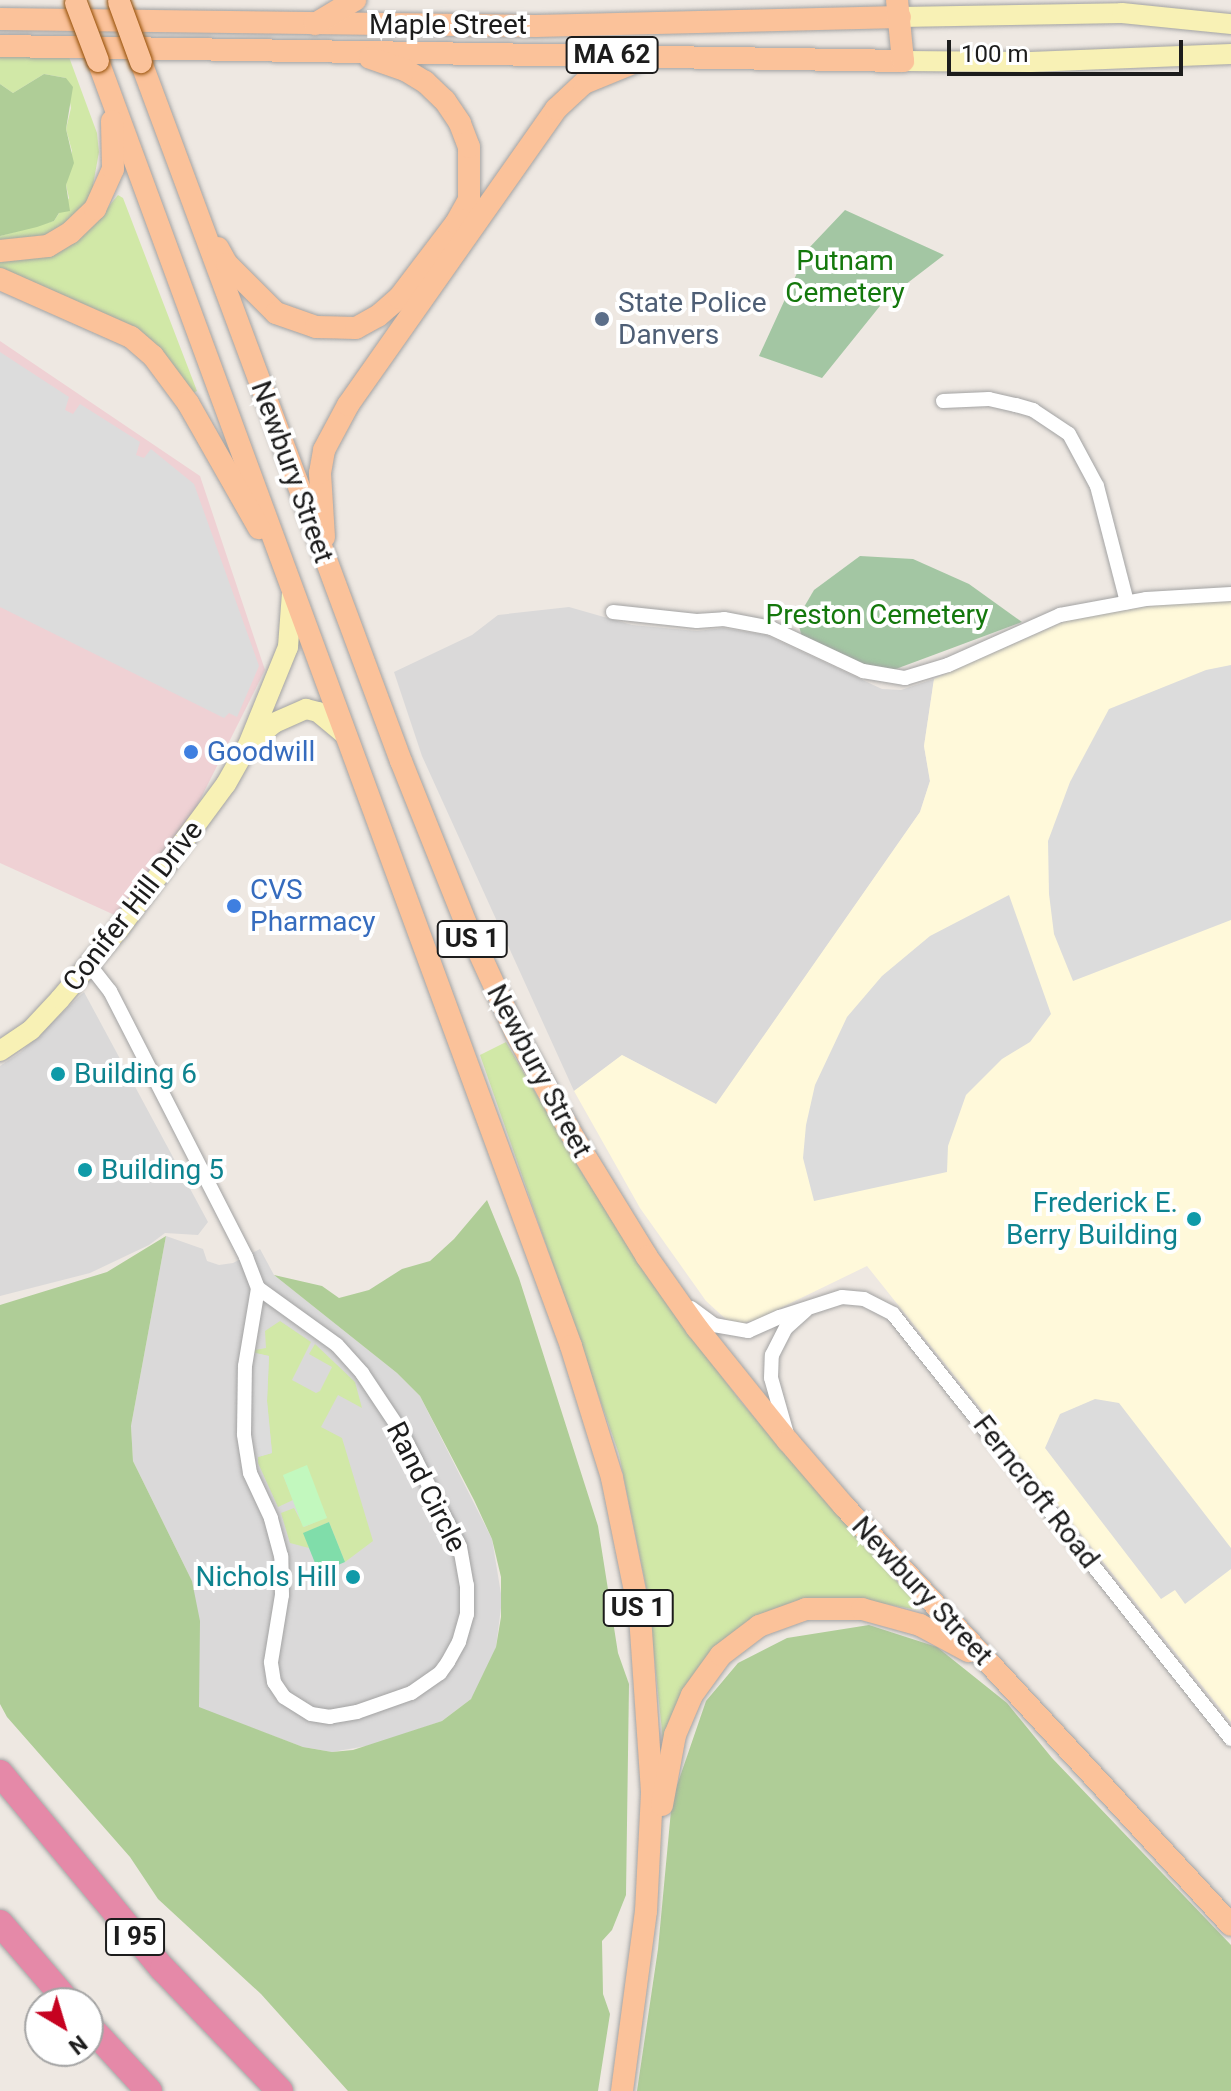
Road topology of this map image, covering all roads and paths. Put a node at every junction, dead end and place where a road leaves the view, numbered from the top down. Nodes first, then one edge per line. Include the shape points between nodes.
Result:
1 (355, 0) edge
2 (118, 1) edge
3 (76, 2) edge
4 (898, 8) edge
5 (0, 19) edge
6 (315, 24) junction
7 (1231, 24) edge
8 (0, 46) edge
9 (321, 50) junction
10 (1231, 54) edge
11 (664, 55) junction
12 (903, 61) junction
13 (113, 100) junction
14 (192, 201) junction
15 (0, 251) edge
16 (0, 279) edge
17 (943, 401) dead end
18 (327, 566) junction
19 (292, 585) junction
20 (1231, 594) edge
21 (1127, 602) junction
22 (613, 612) dead end
23 (347, 736) junction
24 (248, 745) junction
25 (88, 963) junction
26 (0, 1051) edge
27 (258, 1288) junction
28 (675, 1296) junction
29 (812, 1305) junction
30 (788, 1441) junction
31 (1017, 1694) junction
32 (1231, 1739) edge
33 (0, 1773) edge
34 (646, 1911) junction
35 (0, 1923) edge
36 (1231, 1925) edge
37 (55, 1987) edge
38 (104, 2043) edge
39 (146, 2091) edge
40 (280, 2091) edge
41 (622, 2091) edge

1 - 6 main road
2 - 14 main road, Newbury Street / US 1, bridge
3 - 13 main road, Newbury Street / US 1, bridge
4 - 6 main road, Maple Street / MA 62 via 536,26
4 - 7 street, Maple Street / MA 62 via 1122,13
4 - 12 main road
5 - 6 main road, Maple Street / MA 62
8 - 9 main road, Maple Street / MA 62
9 - 11 main road, Maple Street / MA 62
9 - 14 main road via 390,64 425,82 460,123 469,147 469,200 399,298 356,328 316,327 276,313 227,264
10 - 12 street, Maple Street / MA 62
11 - 12 main road, Maple Street / MA 62
11 - 18 main road via 584,83 556,109 348,405 328,440 320,473
13 - 15 main road via 113,169 95,209 48,246
13 - 19 main road, Newbury Street / US 1
14 - 18 main road, Newbury Street / US 1
16 - 19 main road via 131,337 153,356 188,403
17 - 21 street via 989,399 1016,405 1069,434 1097,486
18 - 28 main road, Newbury Street / US 1 via 491,981 572,1135
19 - 23 main road, Newbury Street / US 1
19 - 24 street, Conifer Hill Drive via 288,647
20 - 21 street
21 - 22 street via 1060,615 948,665 905,678 863,671 771,628 724,619
23 - 24 street, Conifer Hill Drive via 318,712 306,709 274,723
23 - 34 main road, Newbury Street / US 1 via 576,1357 612,1478 646,1672 652,1793
24 - 25 street, Conifer Hill Drive via 201,820
25 - 26 street, Conifer Hill Drive via 31,1030
25 - 27 street via 110,991
27 - 27 street, Rand Circle via 243,1415 250,1473 281,1556 282,1595 271,1662 274,1682 284,1697 311,1714 357,1712 411,1693 448,1662 467,1614 464,1564 413,1453 362,1373 337,1345
28 - 29 street, Ferncroft Road via 714,1325 735,1331 748,1331
28 - 30 main road, Newbury Street / US 1
29 - 30 street via 786,1328 772,1355 771,1378
29 - 32 street, Ferncroft Road via 842,1297 864,1299 893,1314
30 - 31 main road, Newbury Street / US 1
31 - 34 main road via 955,1642 898,1618 824,1607 759,1626 705,1673 682,1714 670,1756
31 - 36 main road, Newbury Street / US 1
33 - 40 highway, I 95 via 163,1969
34 - 41 main road, Newbury Street / US 1
35 - 37 highway
38 - 39 highway

